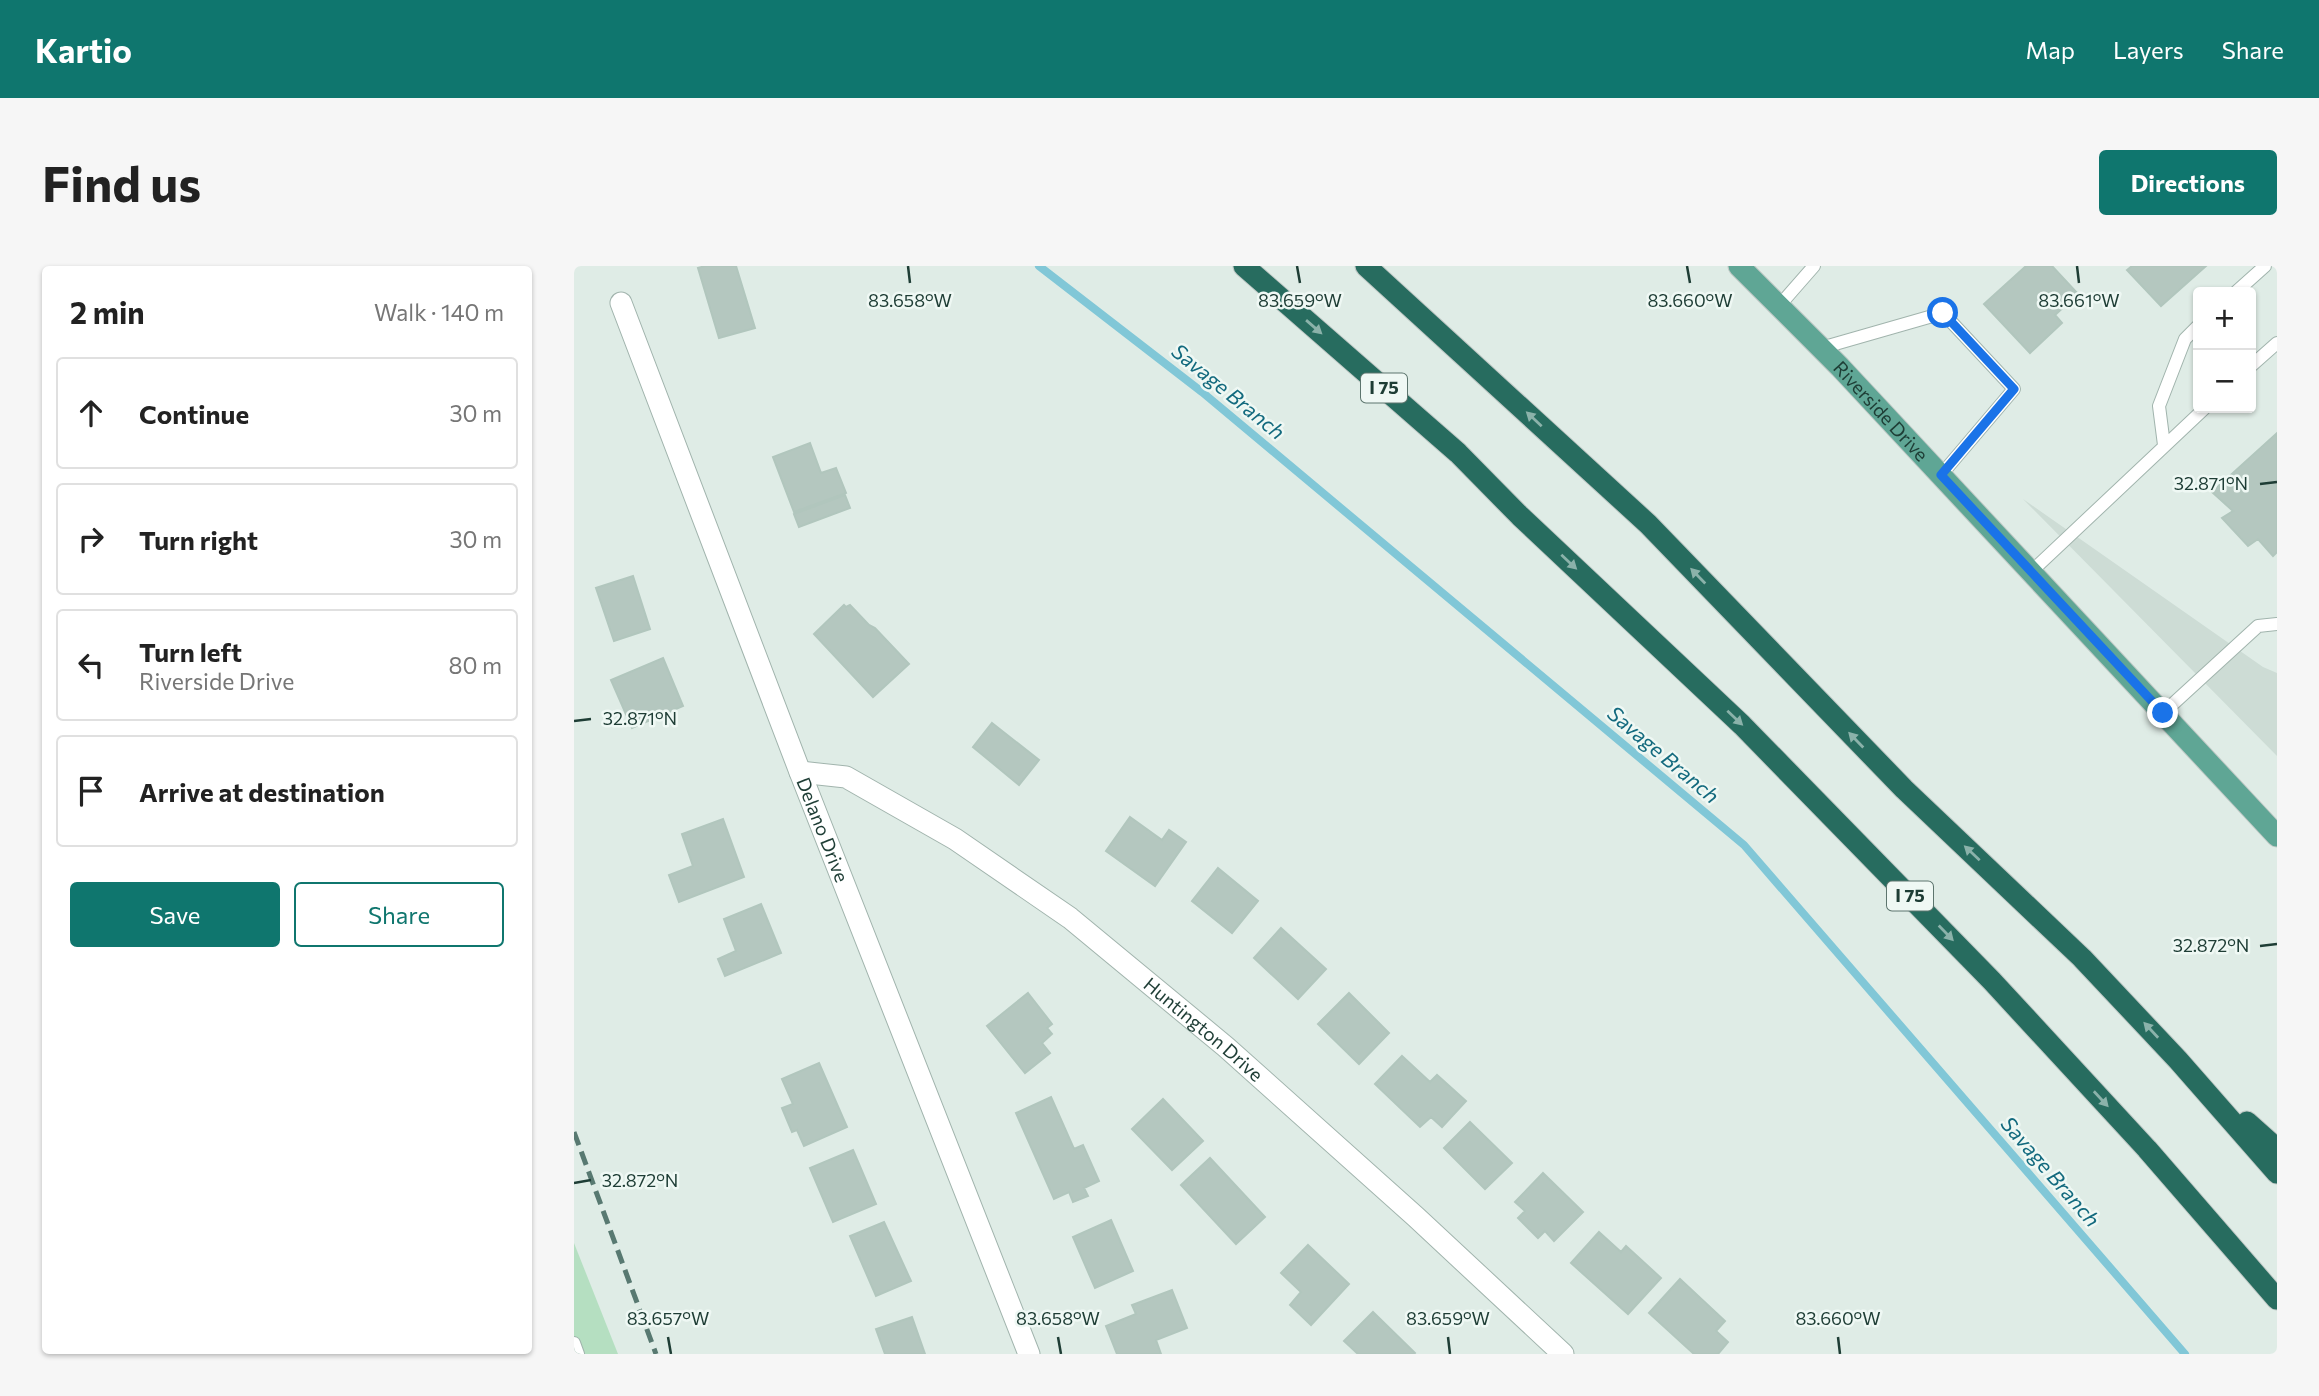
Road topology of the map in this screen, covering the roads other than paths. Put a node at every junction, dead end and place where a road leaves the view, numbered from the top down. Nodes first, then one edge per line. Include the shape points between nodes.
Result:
1 (1244, 266) edge
2 (1366, 266) edge
3 (1739, 266) edge
4 (1814, 266) edge
5 (2264, 266) edge
6 (2241, 287) edge
7 (621, 303) dead end
8 (1779, 306) junction
9 (2193, 331) edge
10 (2277, 342) edge
11 (1821, 348) junction
12 (2256, 361) edge
13 (2199, 413) edge
14 (2164, 445) junction
15 (1941, 475) junction
16 (2031, 572) junction
17 (2277, 624) edge
18 (2163, 713) junction
19 (800, 772) junction
20 (2277, 836) edge
21 (2178, 1059) junction
22 (2277, 1149) edge
23 (2277, 1173) edge
24 (2277, 1299) edge
25 (574, 1343) edge
26 (578, 1354) edge
27 (1029, 1354) edge
28 (1563, 1354) edge

1 -> 24 highway, I 75 via 1458,453 1742,725 1992,981
21 -> 2 highway via 2082,958 1904,789 1648,524
3 - 8 main road, Riverside Drive
4 - 8 lane
5 - 6 lane
7 - 19 street, Delano Drive
8 - 11 main road, Riverside Drive
9 - 14 lane via 2185,338 2159,405
10 - 12 lane
11 - 15 main road, Riverside Drive
11 - 15 lane via 1943,313 2014,389
13 - 14 lane
14 - 16 lane
15 - 16 main road, Riverside Drive
16 - 18 main road, Riverside Drive
17 - 18 lane via 2258,626
18 - 20 main road, Riverside Drive
19 - 27 street, Delano Drive
19 - 28 street, Huntington Drive via 846,777 955,839 1070,918 1226,1047
21 - 22 highway
21 - 23 highway
25 - 26 lane

